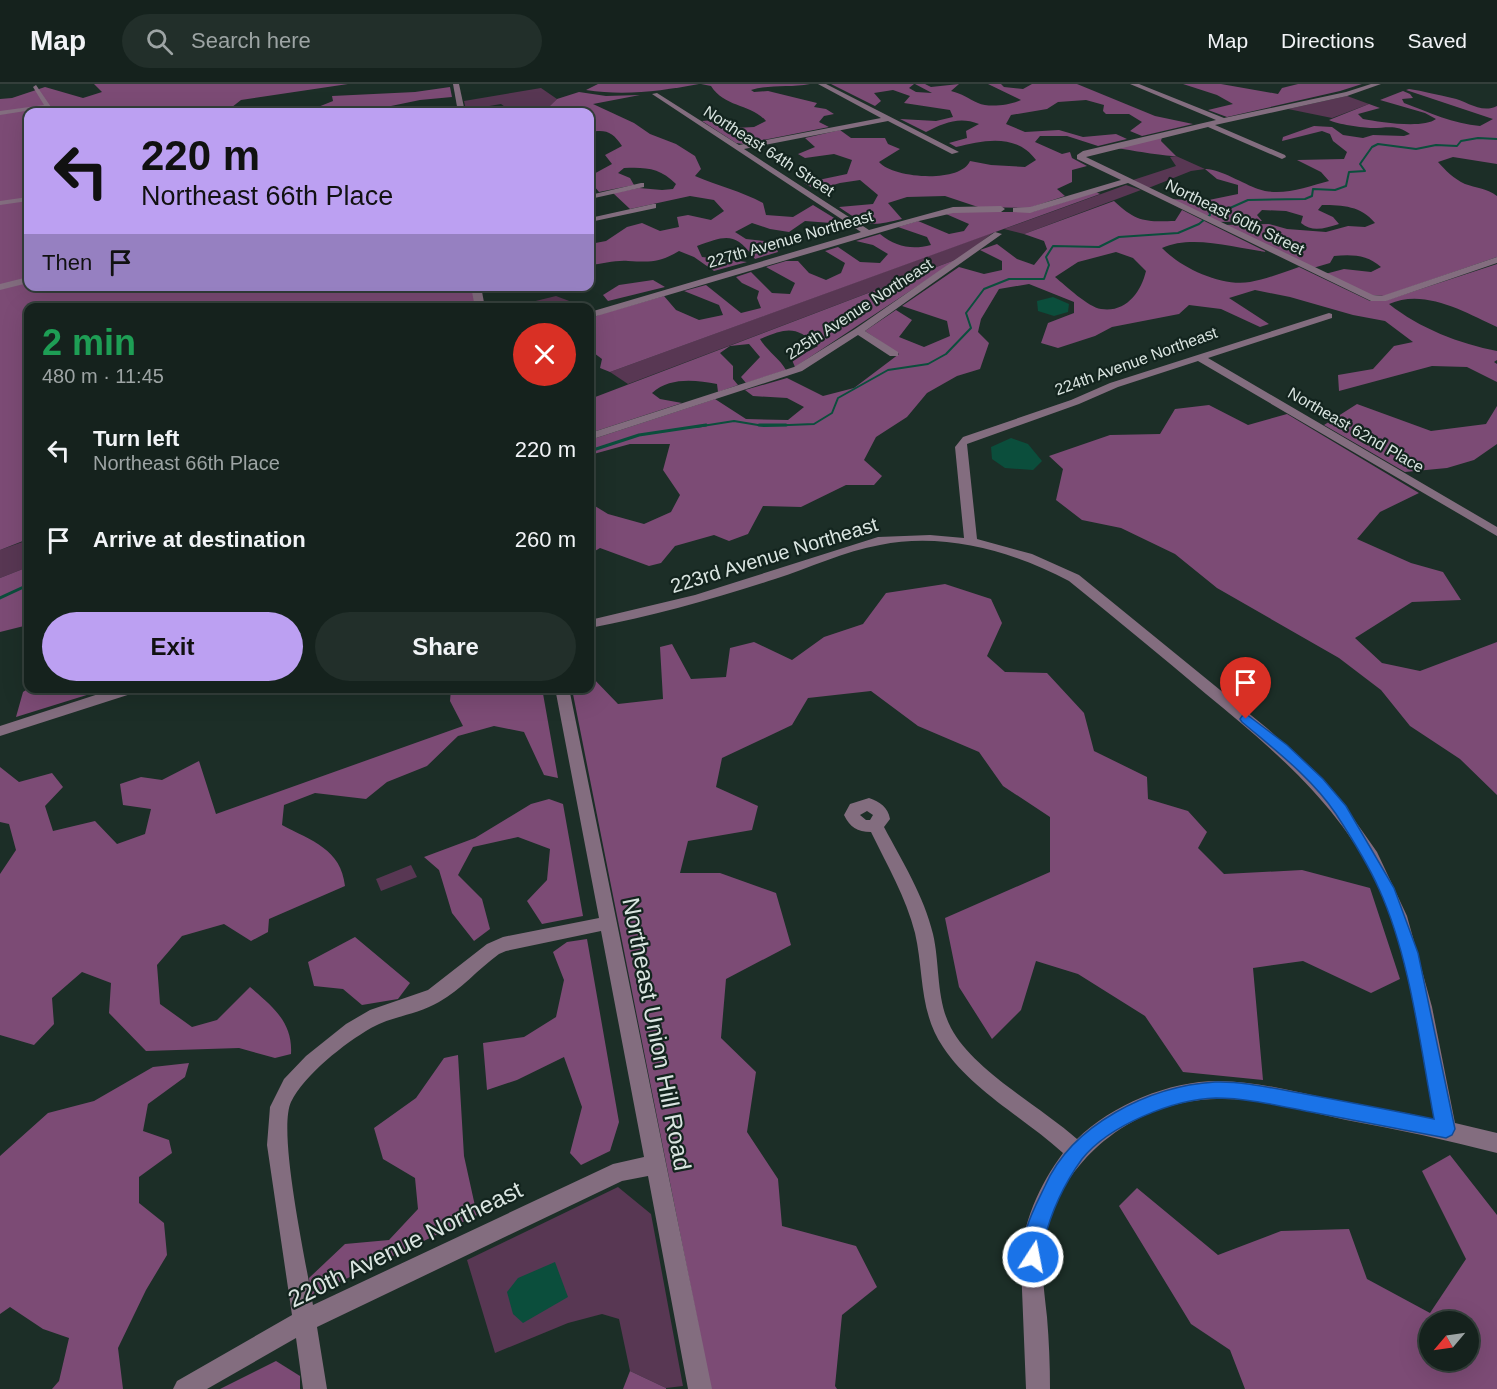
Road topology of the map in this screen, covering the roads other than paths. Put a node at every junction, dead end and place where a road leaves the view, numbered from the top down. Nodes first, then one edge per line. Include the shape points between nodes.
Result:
1 (456, 84) edge
2 (821, 84) edge
3 (1133, 84) edge
4 (1374, 84) edge
5 (36, 87) dead end
6 (654, 94) dead end
7 (38, 108) edge
8 (461, 108) edge
9 (24, 110) edge
10 (0, 113) edge
11 (890, 118) junction
12 (1224, 120) junction
13 (1208, 124) junction
14 (737, 148) junction
15 (955, 152) dead end
16 (1282, 157) dead end
17 (1126, 181) junction
18 (641, 185) dead end
19 (594, 195) edge
20 (24, 202) edge
21 (0, 203) edge
22 (653, 206) dead end
23 (1002, 209) dead end
24 (1016, 210) dead end
25 (594, 219) edge
26 (866, 232) junction
27 (998, 234) dead end
28 (1497, 261) edge
29 (24, 281) edge
30 (0, 287) edge
31 (594, 314) edge
32 (1329, 316) dead end
33 (858, 332) junction
34 (894, 354) dead end
35 (1198, 357) junction
36 (594, 436) edge
37 (1497, 532) edge
38 (971, 540) junction
39 (594, 623) edge
40 (119, 693) edge
41 (563, 693) edge
42 (0, 731) edge
43 (875, 825) dead end
44 (608, 923) junction
45 (1446, 1129) junction
46 (1497, 1143) edge
47 (1077, 1152) junction
48 (656, 1165) junction
49 (304, 1321) junction
50 (184, 1389) edge
51 (315, 1389) edge
52 (700, 1389) edge
53 (1038, 1389) edge

1 - 8 street
2 - 11 street
3 - 12 street
4 - 12 street via 1347,94
5 - 7 street via 46,107
6 - 14 street, Northeast 64th Street
9 - 10 street
11 - 14 street
11 - 15 street
12 - 13 street
13 - 16 street
13 - 17 street, Northeast 60th Street via 1080,157
14 - 26 street, Northeast 64th Street
17 - 24 street via 1030,210
17 - 28 street, Northeast 60th Street via 1375,299
18 - 19 street
20 - 21 street
22 - 25 street
23 - 26 street, 227th Avenue Northeast via 953,210
26 - 31 street, 227th Avenue Northeast
27 - 33 street, 225th Avenue Northeast
29 - 30 street
32 - 35 street, 224th Avenue Northeast
33 - 34 street
33 - 36 street, 225th Avenue Northeast via 798,369
35 - 37 street, Northeast 62nd Place
35 - 38 street, 224th Avenue Northeast via 962,442
38 - 39 street, 223rd Avenue Northeast via 925,537 878,541 704,599
38 - 45 street, 223rd Avenue Northeast via 1025,554 1074,578 1282,749 1341,810 1387,888 1410,953
40 - 42 street
41 - 44 street, Northeast Union Hill Road
43 - 47 street via 915,904 924,934 931,991 950,1043 973,1067 1053,1128
44 - 48 street, Northeast Union Hill Road
44 - 49 street via 490,950 433,997 356,1027 303,1073 284,1096 278,1114 277,1145
45 - 46 street
45 - 47 street via 1217,1090 1178,1095 1130,1114 1099,1132
47 - 53 street via 1054,1186 1033,1244
48 - 49 street, 220th Avenue Northeast via 620,1171
48 - 52 street, Northeast Union Hill Road
49 - 50 street, 220th Avenue Northeast
49 - 51 street

